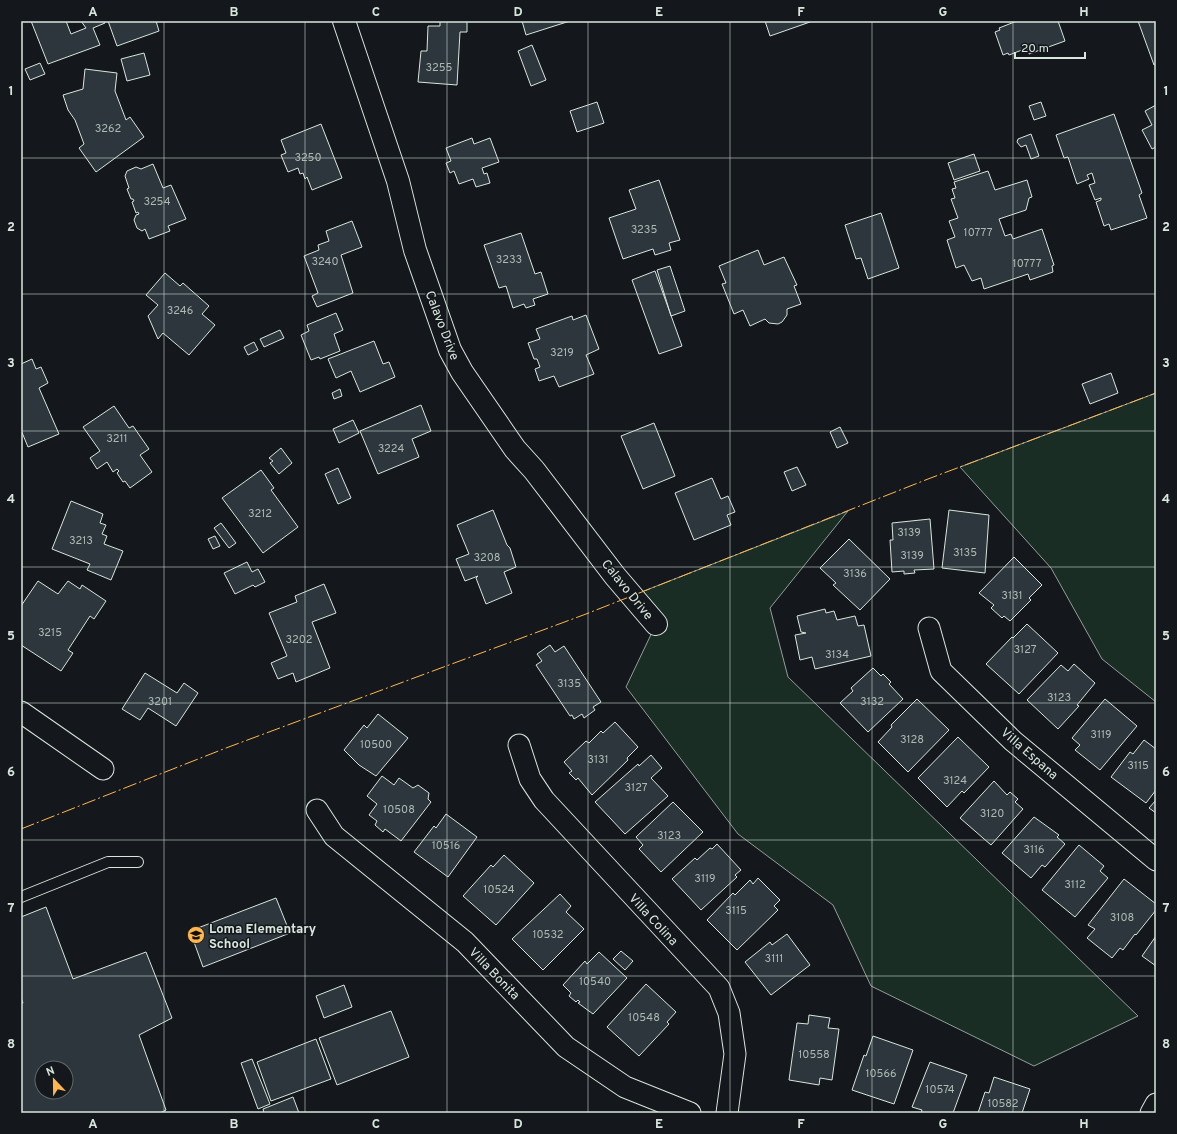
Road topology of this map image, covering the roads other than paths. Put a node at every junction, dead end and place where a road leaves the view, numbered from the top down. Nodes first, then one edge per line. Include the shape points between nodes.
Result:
1 (344, 21) edge
2 (656, 624) dead end
3 (929, 628) dead end
4 (21, 712) edge
5 (519, 745) dead end
6 (103, 769) dead end
7 (317, 810) dead end
8 (1156, 860) edge
9 (138, 862) dead end
10 (21, 896) edge
11 (1156, 1104) edge
12 (690, 1113) edge
13 (727, 1113) edge
14 (1151, 1113) edge

1 - 2 street, Calavo Drive via 398,181 415,250 450,350 462,372 515,448
3 - 8 street, Villa Espana via 941,671 1013,741
4 - 6 street
5 - 13 street, Villa Colina via 530,779 544,800 719,988 729,1013 735,1054
7 - 12 street, Villa Bonita via 334,836 465,942 566,1047 625,1086
9 - 10 lane via 108,862
11 - 14 street

